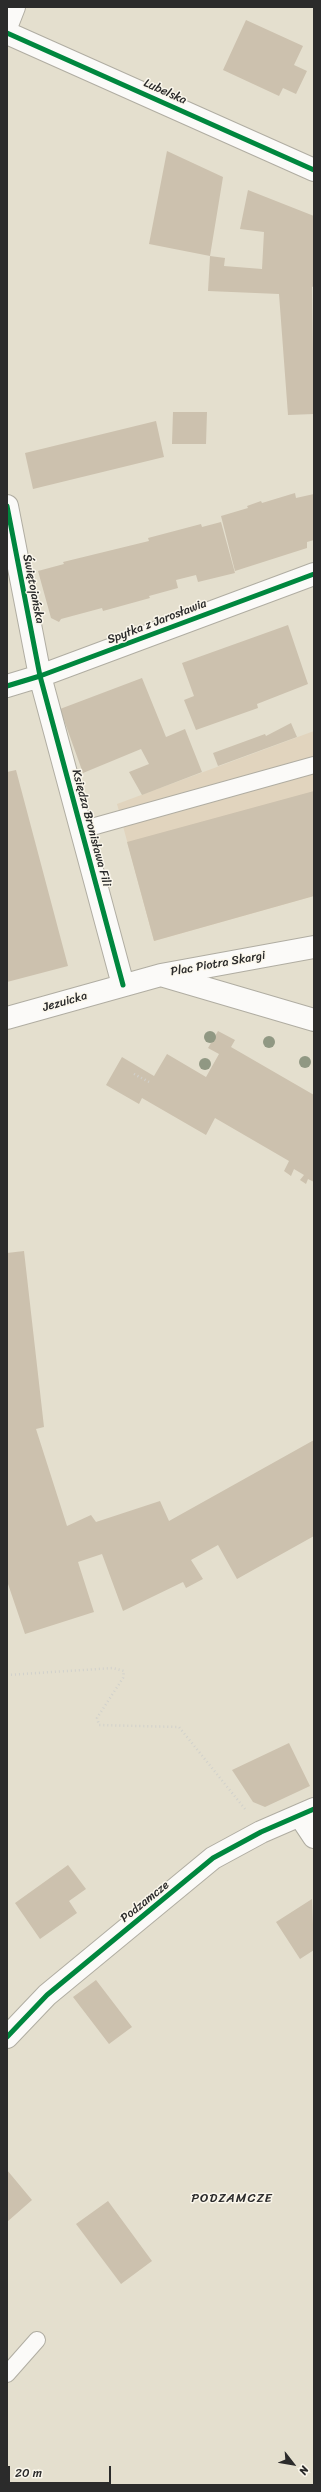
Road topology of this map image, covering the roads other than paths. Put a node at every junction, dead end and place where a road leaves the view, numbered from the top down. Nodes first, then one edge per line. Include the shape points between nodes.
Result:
1 (14, 7) edge
2 (7, 25) edge
3 (7, 33) edge
4 (314, 170) edge
5 (8, 518) edge
6 (314, 574) edge
7 (40, 676) junction
8 (7, 686) edge
9 (314, 765) edge
10 (81, 830) junction
11 (314, 947) edge
12 (160, 975) junction
13 (124, 985) junction
14 (7, 1018) edge
15 (314, 1020) edge
16 (307, 1812) edge
17 (314, 1837) edge
18 (7, 2037) edge
19 (37, 2340) dead end
20 (7, 2374) edge

1 - 2 street
3 - 4 street, Lubelska
5 - 7 street, Świętojańska
6 - 7 street, Spytka z Jarosławia
7 - 8 street, Spytka z Jarosławia
7 - 10 street, Księdza Bronisława Fili
9 - 10 lane
10 - 13 street, Księdza Bronisława Fili
11 - 12 street, Plac Piotra Skargi
12 - 13 street, Plac Piotra Skargi
12 - 15 street
13 - 14 street, Jezuicka
16 - 17 street
16 - 18 street, Podzamcze via 261,1832 213,1858 47,1995
19 - 20 lane

